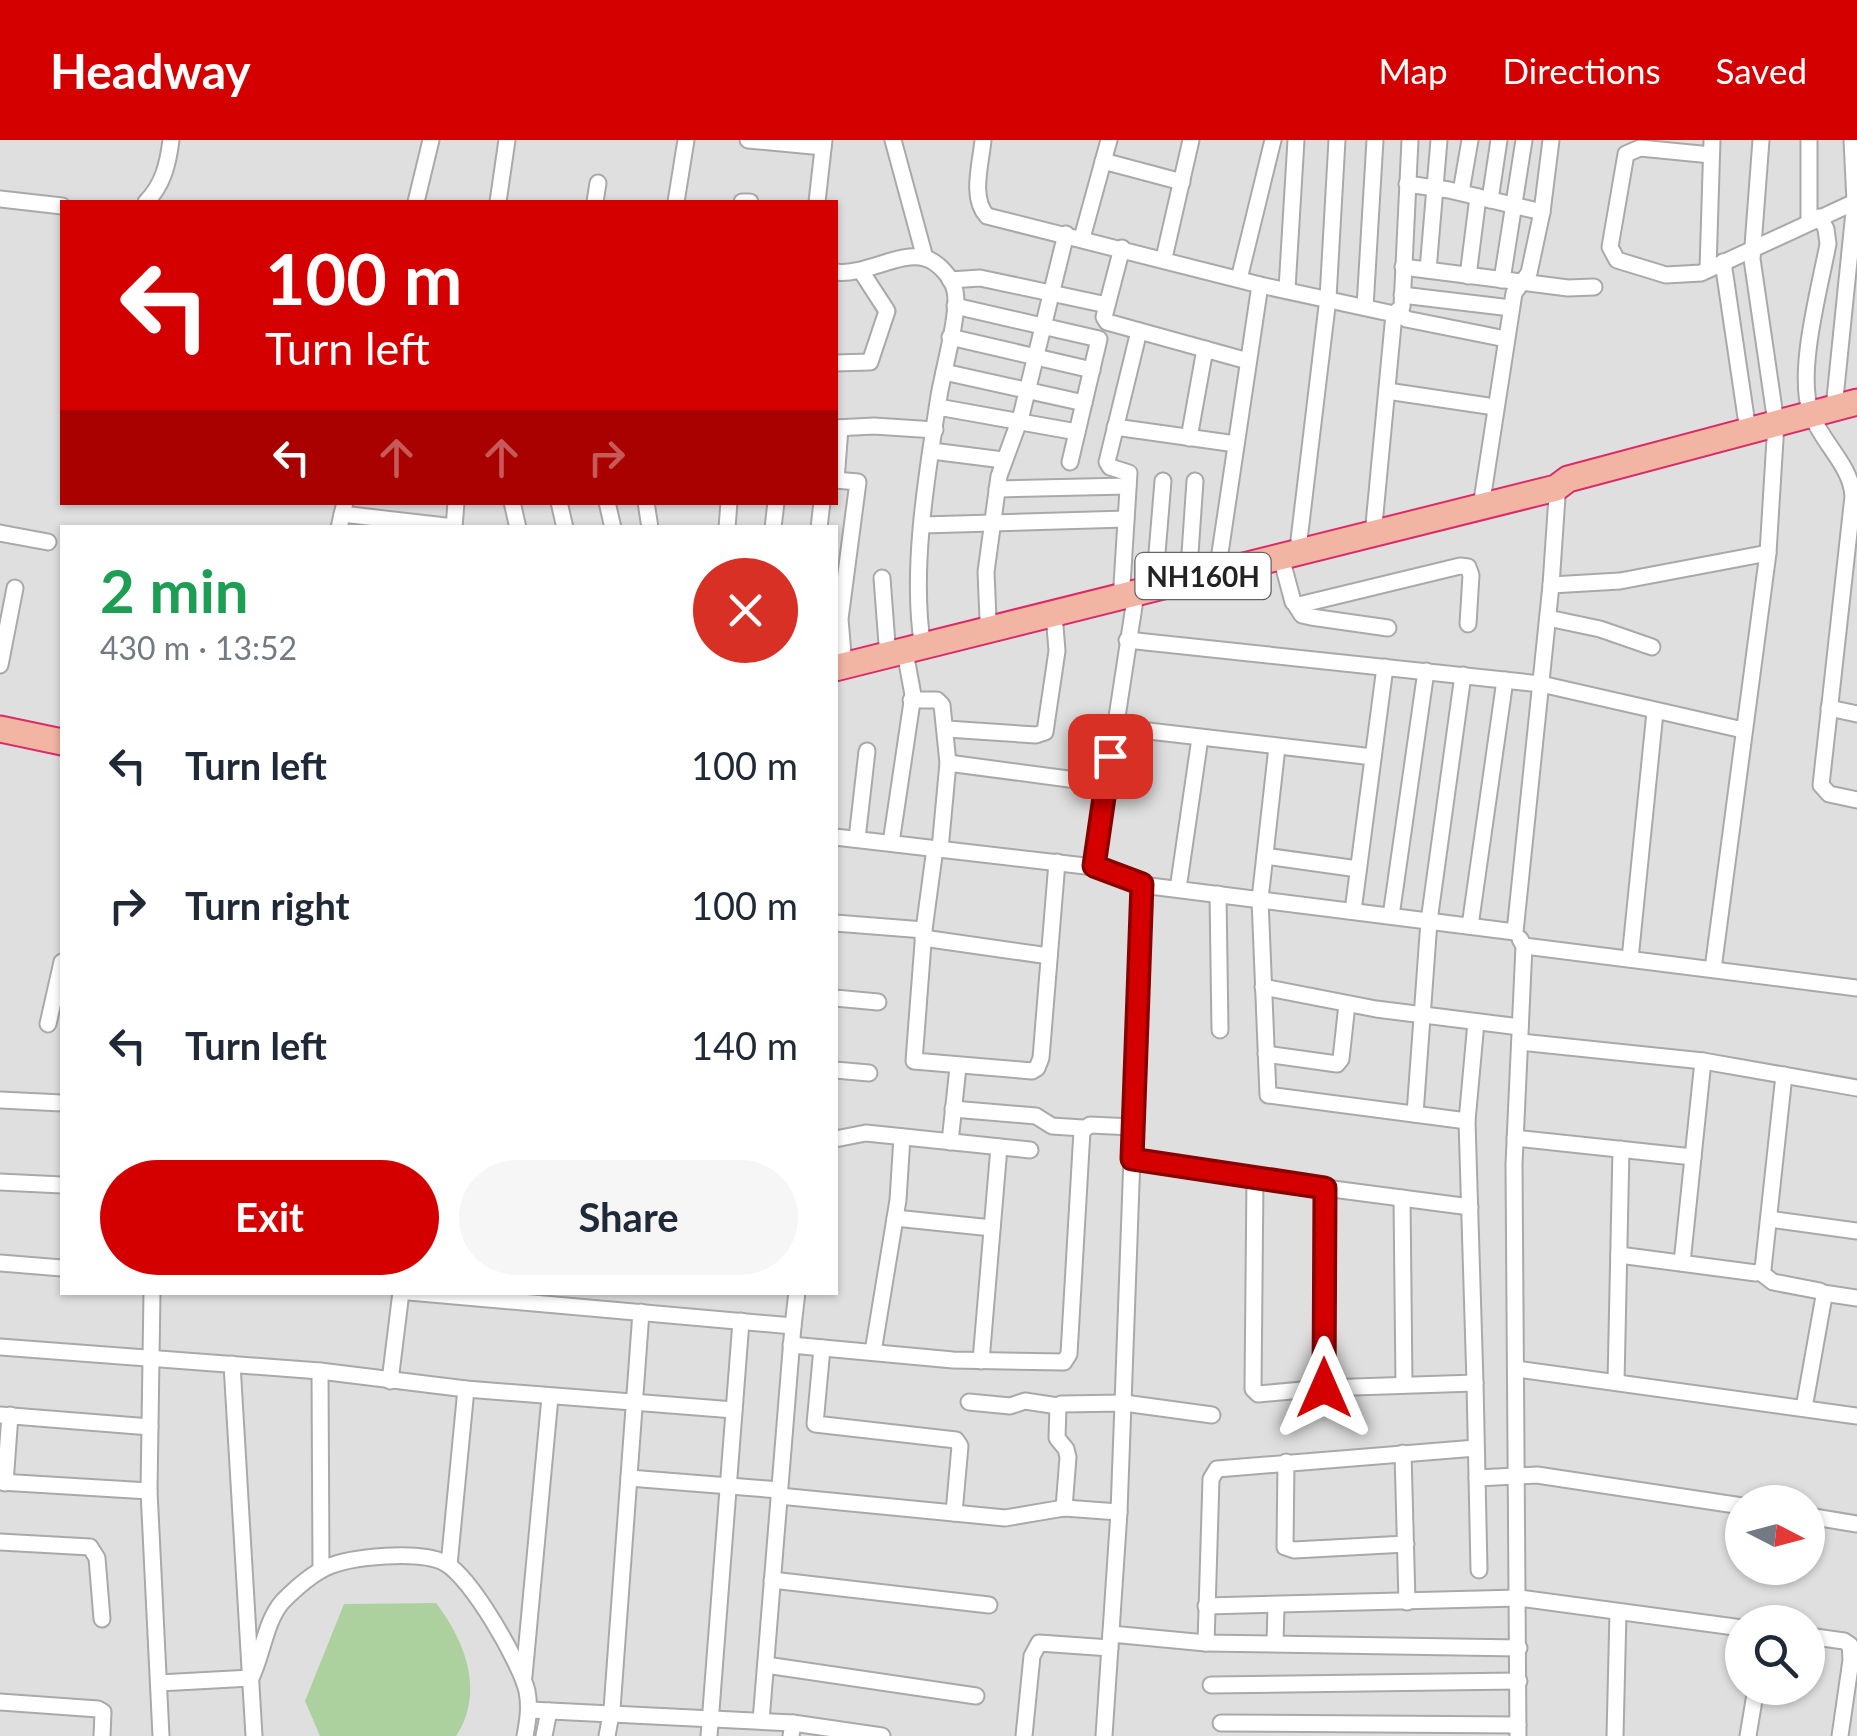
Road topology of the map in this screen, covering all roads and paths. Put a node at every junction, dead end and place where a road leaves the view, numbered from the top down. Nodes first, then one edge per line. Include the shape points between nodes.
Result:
1 (171, 140) edge
2 (431, 140) edge
3 (507, 140) edge
4 (686, 140) edge
5 (748, 140) edge
6 (893, 140) edge
7 (983, 140) edge
8 (1109, 140) edge
9 (1192, 140) edge
10 (1273, 140) edge
11 (1296, 140) edge
12 (1337, 140) edge
13 (1375, 140) edge
14 (1410, 140) edge
15 (1439, 140) edge
16 (1470, 140) edge
17 (1498, 140) edge
18 (1524, 140) edge
19 (1550, 140) edge
20 (1761, 140) edge
21 (1809, 140) edge
22 (1852, 140) edge
23 (823, 144) edge
24 (1712, 148) edge
25 (1103, 161) junction
26 (1182, 182) junction
27 (598, 183) dead end
28 (1407, 184) junction
29 (1436, 188) junction
30 (1461, 192) junction
31 (0, 199) edge
32 (1484, 199) junction
33 (148, 200) edge
34 (416, 200) edge
35 (498, 200) edge
36 (595, 200) edge
37 (676, 200) edge
38 (818, 200) edge
39 (1856, 202) edge
40 (1513, 205) junction
41 (60, 206) edge
42 (1542, 212) junction
43 (1815, 219) junction
44 (1074, 236) junction
45 (1753, 247) junction
46 (1122, 248) junction
47 (925, 258) junction
48 (1164, 258) junction
49 (1715, 266) junction
50 (1403, 267) junction
51 (1428, 270) junction
52 (861, 271) junction
53 (838, 272) edge
54 (1468, 276) junction
55 (1239, 279) junction
56 (950, 280) junction
57 (1502, 280) junction
58 (1520, 283) junction
59 (1260, 285) junction
60 (1594, 287) dead end
61 (1287, 289) junction
62 (1052, 293) junction
63 (1402, 294) junction
64 (1328, 298) junction
65 (1107, 305) junction
66 (955, 306) junction
67 (1365, 307) junction
68 (1511, 308) junction
69 (1396, 313) junction
70 (1850, 323) edge
71 (1043, 327) junction
72 (1139, 331) junction
73 (950, 337) junction
74 (1506, 339) junction
75 (1205, 349) junction
76 (1036, 358) junction
77 (1248, 361) junction
78 (838, 364) edge
79 (1092, 370) junction
80 (944, 372) junction
81 (1028, 390) junction
82 (1386, 391) junction
83 (1084, 403) junction
84 (938, 406) junction
85 (1495, 407) junction
86 (1834, 408) edge
87 (1019, 421) junction
88 (1776, 423) junction
89 (1115, 427) junction
90 (838, 428) edge
91 (935, 430) junction
92 (1748, 431) junction
93 (1077, 432) junction
94 (1189, 438) junction
95 (1236, 444) junction
96 (932, 451) junction
97 (1002, 460) junction
98 (1070, 462) dead end
99 (838, 480) edge
100 (1163, 481) dead end
101 (1196, 481) dead end
102 (1561, 481) junction
103 (1128, 486) junction
104 (1855, 487) edge
105 (998, 489) junction
106 (1481, 501) junction
107 (342, 515) edge
108 (1126, 519) junction
109 (993, 523) junction
110 (435, 525) edge
111 (923, 525) junction
112 (1373, 528) junction
113 (0, 533) edge
114 (48, 542) dead end
115 (1290, 548) junction
116 (1768, 553) junction
117 (1218, 566) junction
118 (1188, 568) junction
119 (882, 578) dead end
120 (1138, 585) junction
121 (1551, 586) junction
122 (15, 588) dead end
123 (1295, 604) junction
124 (1054, 614) junction
125 (1548, 618) junction
126 (988, 619) junction
127 (1468, 624) dead end
128 (1388, 628) dead end
129 (1128, 640) junction
130 (909, 645) junction
131 (1652, 647) dead end
132 (839, 661) edge
133 (0, 665) edge
134 (1385, 667) junction
135 (1426, 671) junction
136 (1464, 675) junction
137 (1505, 680) junction
138 (1541, 684) junction
139 (911, 700) junction
140 (1829, 708) junction
141 (1655, 712) junction
142 (1857, 714) edge
143 (0, 716) edge
144 (60, 727) edge
145 (1114, 728) junction
146 (0, 729) edge
147 (947, 729) junction
148 (1743, 730) junction
149 (1200, 738) junction
150 (60, 742) edge
151 (1277, 747) junction
152 (868, 751) dead end
153 (1373, 757) junction
154 (948, 763) junction
155 (1106, 784) junction
156 (1857, 800) edge
157 (838, 837) edge
158 (856, 840) junction
159 (891, 843) junction
160 (938, 849) junction
161 (1265, 856) junction
162 (1057, 862) junction
163 (1094, 866) junction
164 (1358, 869) junction
165 (1142, 884) junction
166 (1178, 889) junction
167 (1218, 894) junction
168 (1260, 899) junction
169 (1353, 911) junction
170 (1392, 916) junction
171 (1429, 921) junction
172 (838, 924) edge
173 (1470, 926) junction
174 (1515, 932) junction
175 (923, 934) junction
176 (1524, 946) junction
177 (1050, 956) junction
178 (1630, 959) junction
179 (1714, 970) junction
180 (60, 971) edge
181 (1264, 986) junction
182 (1857, 988) edge
183 (838, 998) edge
184 (878, 1002) dead end
185 (1347, 1004) junction
186 (1422, 1015) junction
187 (1476, 1022) junction
188 (48, 1024) dead end
189 (1220, 1030) dead end
190 (1520, 1034) junction
191 (1266, 1054) junction
192 (1702, 1061) junction
193 (958, 1067) junction
194 (838, 1070) edge
195 (869, 1073) dead end
196 (1784, 1075) junction
197 (1857, 1088) edge
198 (0, 1100) edge
199 (60, 1103) edge
200 (953, 1110) junction
201 (1414, 1114) junction
202 (1467, 1122) junction
203 (1134, 1127) junction
204 (1083, 1128) junction
205 (902, 1137) junction
206 (838, 1138) edge
207 (1516, 1138) junction
208 (950, 1142) junction
209 (999, 1147) junction
210 (1620, 1149) junction
211 (1030, 1150) dead end
212 (1693, 1157) junction
213 (1132, 1159) junction
214 (1255, 1177) junction
215 (0, 1182) edge
216 (60, 1185) edge
217 (1325, 1188) junction
218 (1402, 1198) junction
219 (1470, 1207) junction
220 (896, 1218) junction
221 (1769, 1219) junction
222 (992, 1228) junction
223 (1857, 1231) edge
224 (1618, 1255) junction
225 (0, 1263) edge
226 (1682, 1264) junction
227 (60, 1268) edge
228 (1760, 1272) junction
229 (1823, 1293) junction
230 (152, 1295) edge
231 (404, 1295) edge
232 (440, 1295) edge
233 (798, 1295) edge
234 (1857, 1298) edge
235 (641, 1312) junction
236 (741, 1321) junction
237 (793, 1326) junction
238 (791, 1345) junction
239 (0, 1347) edge
240 (822, 1348) junction
241 (873, 1352) junction
242 (152, 1358) junction
243 (980, 1361) junction
244 (232, 1364) junction
245 (1517, 1368) junction
246 (320, 1371) junction
247 (390, 1381) junction
248 (1616, 1382) junction
249 (1475, 1383) junction
250 (1404, 1385) junction
251 (1324, 1388) junction
252 (466, 1390) junction
253 (550, 1397) junction
254 (969, 1402) dead end
255 (1124, 1402) junction
256 (634, 1403) junction
257 (1058, 1406) junction
258 (1804, 1408) junction
259 (734, 1410) junction
260 (1212, 1414) dead end
261 (5, 1415) edge
262 (1857, 1416) edge
263 (150, 1427) junction
264 (1476, 1448) junction
265 (1404, 1453) junction
266 (1286, 1462) junction
267 (1518, 1476) junction
268 (628, 1478) junction
269 (1477, 1478) junction
270 (3, 1482) edge
271 (728, 1487) junction
272 (148, 1491) junction
273 (779, 1493) junction
274 (1725, 1503) edge
275 (1064, 1508) junction
276 (1120, 1512) junction
277 (954, 1513) junction
278 (1825, 1519) edge
279 (1857, 1524) edge
280 (0, 1542) edge
281 (1406, 1544) junction
282 (449, 1565) junction
283 (321, 1570) junction
284 (1479, 1570) dead end
285 (772, 1580) junction
286 (1519, 1598) junction
287 (1407, 1602) junction
288 (989, 1606) dead end
289 (1206, 1606) junction
290 (1276, 1606) junction
291 (1618, 1612) junction
292 (102, 1619) dead end
293 (1725, 1626) edge
294 (1825, 1638) edge
295 (1111, 1641) junction
296 (1206, 1642) junction
297 (1275, 1643) junction
298 (1519, 1648) junction
299 (766, 1665) junction
300 (250, 1678) junction
301 (524, 1680) junction
302 (1519, 1681) junction
303 (159, 1682) junction
304 (1211, 1686) dead end
305 (976, 1696) dead end
306 (0, 1702) edge
307 (1753, 1705) edge
308 (530, 1710) junction
309 (549, 1711) junction
310 (612, 1712) junction
311 (712, 1718) junction
312 (761, 1721) junction
313 (1221, 1723) dead end
314 (792, 1730) edge
315 (1518, 1731) edge
316 (102, 1736) edge
317 (162, 1736) edge
318 (254, 1736) edge
319 (525, 1736) edge
320 (544, 1736) edge
321 (607, 1736) edge
322 (709, 1736) edge
323 (882, 1736) edge
324 (1024, 1736) edge
325 (1104, 1736) edge
326 (1615, 1736) edge
327 (1748, 1736) edge
328 (1840, 1736) edge

1 - 33 street via 158,189
2 - 34 street
3 - 35 street
4 - 37 street
5 - 23 street
6 - 47 street
7 - 44 street via 983,212
8 - 25 street
9 - 26 street
10 - 55 street
11 - 61 street
12 - 64 street
13 - 67 street
14 - 28 street
15 - 29 street
16 - 30 street
17 - 32 street
18 - 40 street
19 - 42 street
20 - 45 street
21 - 43 street
22 - 39 street
23 - 38 street
24 - 49 street
24 - 49 street via 1640,148 1626,154 1610,247 1616,260 1652,271 1690,276
25 - 26 street
25 - 44 street
26 - 48 street
27 - 36 street
28 - 29 street
28 - 50 street
29 - 30 street
29 - 51 street
30 - 32 street
31 - 41 street
32 - 40 street
32 - 54 street
39 - 43 street
39 - 70 street
40 - 42 street
40 - 57 street
42 - 58 street via 1530,273
43 - 45 street
43 - 86 street via 1826,229 1828,244 1808,358
44 - 46 street
44 - 62 street
45 - 49 street
45 - 88 street
46 - 48 street
46 - 65 street
47 - 52 street
47 - 56 street
48 - 55 street
49 - 92 street
50 - 51 street
50 - 63 street
51 - 54 street
52 - 53 street
52 - 78 street via 887,315 870,362
54 - 57 street
55 - 59 street
56 - 62 street via 973,277
56 - 66 street
57 - 58 street
58 - 60 street
58 - 68 street
59 - 61 street
59 - 77 street
61 - 64 street
62 - 65 street
62 - 71 street
63 - 68 street
63 - 69 street
64 - 67 street
64 - 115 street
65 - 72 street via 1107,322
66 - 71 street
66 - 73 street
67 - 69 street
68 - 74 street
69 - 74 street
69 - 82 street
70 - 86 street
71 - 76 street
71 - 79 street via 1099,339
72 - 75 street
72 - 89 street
73 - 76 street
73 - 80 street
74 - 85 street
75 - 77 street
75 - 94 street
76 - 79 street
76 - 81 street
77 - 95 street
79 - 83 street
80 - 81 street
80 - 84 street
81 - 83 street
81 - 87 street
82 - 85 street
82 - 112 street
83 - 93 street
84 - 87 street
84 - 91 street
85 - 106 street
86 - 88 highway, NH160H
86 - 104 street
87 - 93 street
87 - 97 street
88 - 92 highway, NH160H
88 - 116 street
89 - 94 street
89 - 103 street via 1108,465 1128,472
90 - 91 street
91 - 96 street
92 - 102 highway, NH160H
93 - 98 street
94 - 95 street
95 - 117 street
96 - 97 street
96 - 111 street
97 - 105 street
99 - 132 street via 858,482
100 - 120 street
101 - 118 street
102 - 106 highway, NH160H
102 - 121 street
103 - 105 street
103 - 108 street
104 - 140 street
105 - 109 street
106 - 112 highway, NH160H
107 - 110 street
108 - 109 street
108 - 120 street
109 - 111 street
109 - 126 street
111 - 130 street via 918,614
112 - 115 highway, NH160H
113 - 114 street
115 - 117 highway, NH160H
115 - 123 street
116 - 121 street via 1620,581
116 - 148 street
117 - 118 highway, NH160H
117 - 120 highway, NH160H
118 - 120 highway, NH160H
119 - 130 street
120 - 124 highway, NH160H
120 - 126 highway, NH160H
120 - 129 street
121 - 125 street
122 - 133 street
123 - 127 street via 1465,566 1472,575
123 - 128 street via 1311,618
124 - 130 highway, NH160H
124 - 147 street via 1057,651 1046,732
125 - 131 street
125 - 138 street
126 - 130 highway, NH160H
129 - 134 street
129 - 145 street
130 - 132 highway, NH160H
130 - 139 street
134 - 135 street
134 - 153 street
135 - 136 street
135 - 170 street
136 - 137 street
136 - 171 street
137 - 138 street
137 - 173 street
138 - 141 street
138 - 174 street
139 - 147 street via 940,702
139 - 159 street
140 - 142 street
140 - 156 street via 1821,784 1829,794
141 - 148 street
141 - 178 street
143 - 144 highway
145 - 149 street
145 - 155 street
146 - 150 highway
147 - 154 street
148 - 179 street
149 - 151 street
149 - 166 street
151 - 153 street
151 - 161 street
152 - 158 street
153 - 164 street
154 - 155 street
154 - 160 street
155 - 163 street
157 - 158 street
158 - 159 street
159 - 160 street
160 - 162 street
160 - 175 street
161 - 164 street
161 - 168 street
162 - 163 street
162 - 177 street
163 - 165 street
164 - 169 street
165 - 166 street
165 - 203 street
166 - 167 street
167 - 168 street
167 - 189 street
168 - 169 street
168 - 181 street
169 - 170 street
170 - 171 street
171 - 173 street
171 - 186 street
172 - 175 street
173 - 174 street
174 - 176 street
175 - 177 street
175 - 193 street via 913,1060
176 - 178 street
176 - 190 street
177 - 193 street via 1037,1068
178 - 179 street
179 - 182 street
180 - 188 street
181 - 185 street
181 - 191 street
183 - 184 street
185 - 186 street
185 - 191 street via 1337,1064
186 - 187 street
186 - 201 street
187 - 190 street
187 - 202 street
190 - 192 street
190 - 207 street
191 - 201 street via 1268,1095
192 - 196 street
192 - 212 street
193 - 200 street
194 - 195 street
196 - 197 street
196 - 221 street
198 - 199 street
200 - 204 street via 1036,1116 1052,1126
200 - 208 street
201 - 202 street
202 - 219 street
203 - 204 street
203 - 213 street
204 - 243 street via 1068,1360
205 - 206 street
205 - 208 street
205 - 220 street
207 - 210 street
207 - 245 street
208 - 209 street
209 - 211 street
209 - 222 street
210 - 212 street
210 - 224 street
212 - 226 street
213 - 214 street
213 - 255 street
214 - 217 street
214 - 251 street via 1253,1389 1258,1394
215 - 216 street
217 - 218 street
217 - 251 street
218 - 219 street
218 - 250 street
219 - 249 street
220 - 222 street
220 - 241 street
221 - 223 street
221 - 228 street
222 - 243 street
224 - 226 street
224 - 248 street
225 - 227 street
226 - 228 street
228 - 229 street via 1773,1282
229 - 234 street
229 - 258 street
230 - 242 street
231 - 247 street
232 - 235 street
233 - 237 street
235 - 236 street
235 - 256 street
236 - 237 street
236 - 259 street
237 - 238 street
238 - 240 street
238 - 273 street
239 - 242 street
240 - 241 street
240 - 277 street via 815,1424 956,1440
241 - 243 street
242 - 244 street
242 - 263 street
244 - 246 street
244 - 300 street
245 - 248 street
245 - 267 street
246 - 247 street
246 - 283 street
247 - 252 street
248 - 258 street
249 - 250 street
249 - 264 street
250 - 251 street
252 - 253 street
252 - 282 street
253 - 256 street
253 - 301 street
254 - 257 street
255 - 257 street
255 - 260 street
255 - 276 street
256 - 259 street
256 - 268 street
257 - 275 street via 1057,1438 1068,1457
258 - 262 street
259 - 271 street
261 - 263 street
261 - 270 street
263 - 272 street
264 - 265 street
264 - 269 street
265 - 266 street
265 - 281 street
266 - 281 street via 1285,1547
266 - 289 street via 1222,1466 1212,1473
267 - 269 street
267 - 274 street
267 - 286 street
268 - 271 street
268 - 310 street
269 - 284 street
270 - 272 street
271 - 273 street
271 - 311 street
272 - 303 street
273 - 277 street
273 - 285 street
275 - 276 street
275 - 277 street via 1006,1518
276 - 295 street
278 - 279 street
280 - 292 street via 90,1546
281 - 287 street
282 - 283 street via 406,1556
282 - 301 street via 495,1626
283 - 300 street via 276,1611
285 - 288 street
285 - 299 street
286 - 287 street
286 - 291 street
286 - 298 street
287 - 290 street
289 - 290 street
289 - 296 street
290 - 297 street
291 - 293 street
291 - 326 street
294 - 328 street via 1850,1645
295 - 296 street
295 - 324 street via 1039,1643
295 - 325 street
296 - 297 street
297 - 298 street
298 - 302 street
299 - 305 street
299 - 312 street
300 - 303 street
300 - 318 street
301 - 308 street
302 - 304 street
302 - 315 street
303 - 317 street
306 - 316 street via 98,1708 105,1719
307 - 327 street
308 - 309 street
308 - 319 street
309 - 310 street
309 - 320 street
310 - 311 street
310 - 321 street
311 - 312 street
311 - 322 street
312 - 314 street
313 - 315 street
314 - 323 street

